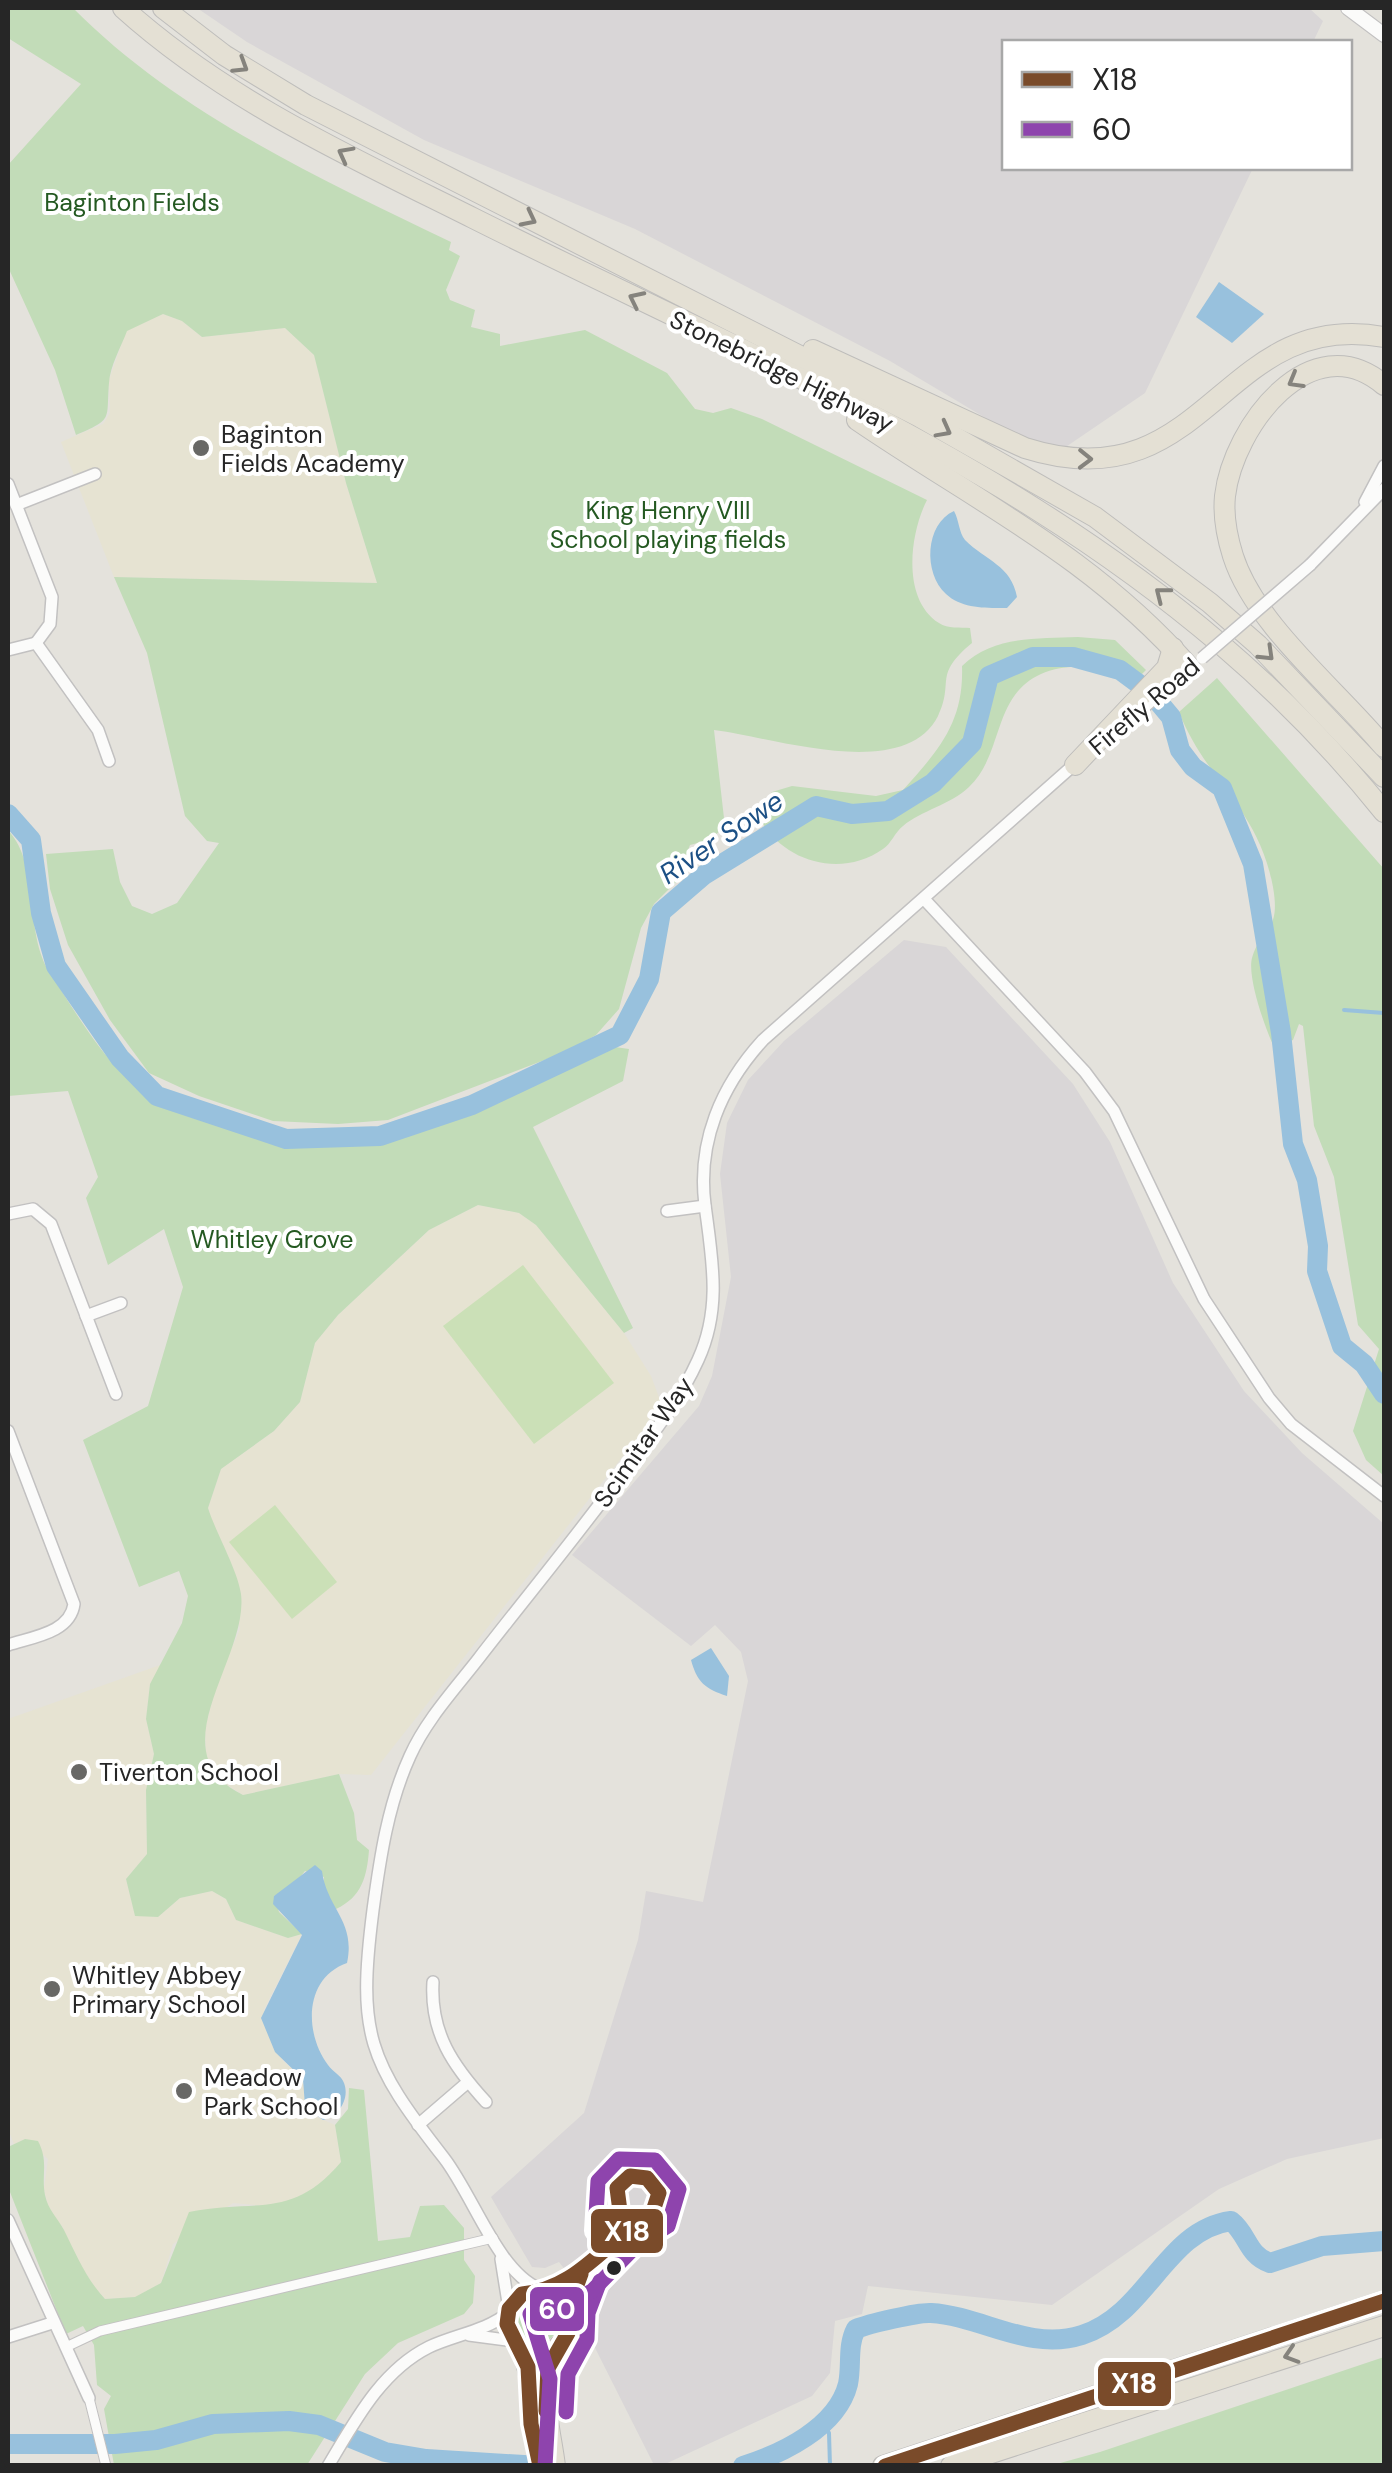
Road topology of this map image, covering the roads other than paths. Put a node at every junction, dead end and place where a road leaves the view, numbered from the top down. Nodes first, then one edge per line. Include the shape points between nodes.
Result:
1 (123, 8) edge
2 (163, 8) edge
3 (1348, 8) edge
4 (1384, 36) edge
5 (735, 324) junction
6 (1384, 336) edge
7 (800, 380) junction
8 (1384, 386) edge
9 (1384, 466) edge
10 (94, 474) dead end
11 (8, 484) edge
12 (1384, 489) edge
13 (16, 505) junction
14 (1361, 510) junction
15 (36, 643) junction
16 (8, 650) edge
17 (1182, 664) junction
18 (1384, 747) edge
19 (109, 761) dead end
20 (1075, 765) joint
21 (1384, 777) edge
22 (1384, 812) edge
23 (924, 900) junction
24 (705, 1206) junction
25 (666, 1211) dead end
26 (8, 1214) edge
27 (121, 1303) dead end
28 (86, 1316) junction
29 (116, 1394) dead end
30 (8, 1430) edge
31 (1384, 1496) edge
32 (8, 1645) edge
33 (433, 1982) dead end
34 (468, 2082) junction
35 (486, 2102) dead end
36 (418, 2124) junction
37 (620, 2211) junction
38 (8, 2220) edge
39 (638, 2220) junction
40 (493, 2238) junction
41 (614, 2238) junction
42 (500, 2255) junction
43 (581, 2274) junction
44 (544, 2290) junction
45 (1384, 2301) edge
46 (568, 2309) junction
47 (509, 2310) junction
48 (52, 2323) junction
49 (1384, 2326) edge
50 (460, 2335) junction
51 (8, 2337) edge
52 (517, 2344) junction
53 (559, 2346) junction
54 (66, 2347) junction
55 (90, 2404) joint
56 (1018, 2444) junction
57 (536, 2453) edge
58 (106, 2466) edge
59 (328, 2466) edge
60 (555, 2466) edge
61 (882, 2466) edge
62 (951, 2466) edge
63 (967, 2466) edge

7 -> 1 highway, Stonebridge Highway via 282,119 173,50
2 -> 5 highway, Stonebridge Highway via 306,105
3 - 4 street
5 -> 6 highway via 862,370 1025,448 1093,461 1172,436 1256,366 1302,339
5 -> 21 highway, Stonebridge Highway via 1020,470 1123,536 1258,645
7 - 17 highway via 1077,561 1128,601
22 -> 7 highway, Stonebridge Highway via 1277,693 1135,573 959,460
8 -> 18 highway via 1356,368 1329,367 1290,383 1244,436 1225,497 1225,524 1242,580
9 - 14 street, Firefly Road
10 - 13 street
11 - 13 street
12 - 14 street, Firefly Road
13 - 15 street via 52,597 50,624
14 - 17 street, Firefly Road, bridge via 1310,564
15 - 16 street
15 - 19 street via 98,730
17 - 20 highway
20 - 23 street, Firefly Road
23 - 24 street, Scimitar Way via 764,1040 735,1074 712,1124
23 - 31 street via 1074,1059 1114,1111 1204,1298 1268,1398 1291,1424
24 - 25 street
24 - 36 street, Scimitar Way via 716,1260 714,1298 690,1378 431,1719 396,1791 376,1884 366,2016 377,2063
26 - 28 street via 28,1208 48,1218
27 - 28 street
28 - 29 street
30 - 32 street via 74,1604 61,1627
33 - 34 street via 436,2028
34 - 35 street
34 - 36 street
36 - 40 street, Scimitar Way
37 - 39 street
37 - 39 street via 620,2184 633,2176 648,2178 659,2201
37 - 41 street
38 - 48 street
39 - 41 street
40 - 42 street, Scimitar Way
40 - 54 street via 100,2331
41 - 43 street
42 - 44 street via 517,2278
42 - 47 street
43 - 44 street
43 - 46 street
44 - 46 street
44 - 47 street via 522,2294
45 - 61 highway
46 - 53 street via 570,2330
47 - 50 street
47 - 52 street
48 - 51 street
48 - 54 street
49 -> 56 highway
50 - 52 street via 488,2334
50 - 59 street via 398,2367
52 - 53 street via 542,2353
52 - 57 highway via 528,2367
53 - 57 highway via 548,2368
54 - 55 street
55 - 58 street
56 - 62 highway
56 - 63 highway
57 - 60 highway

